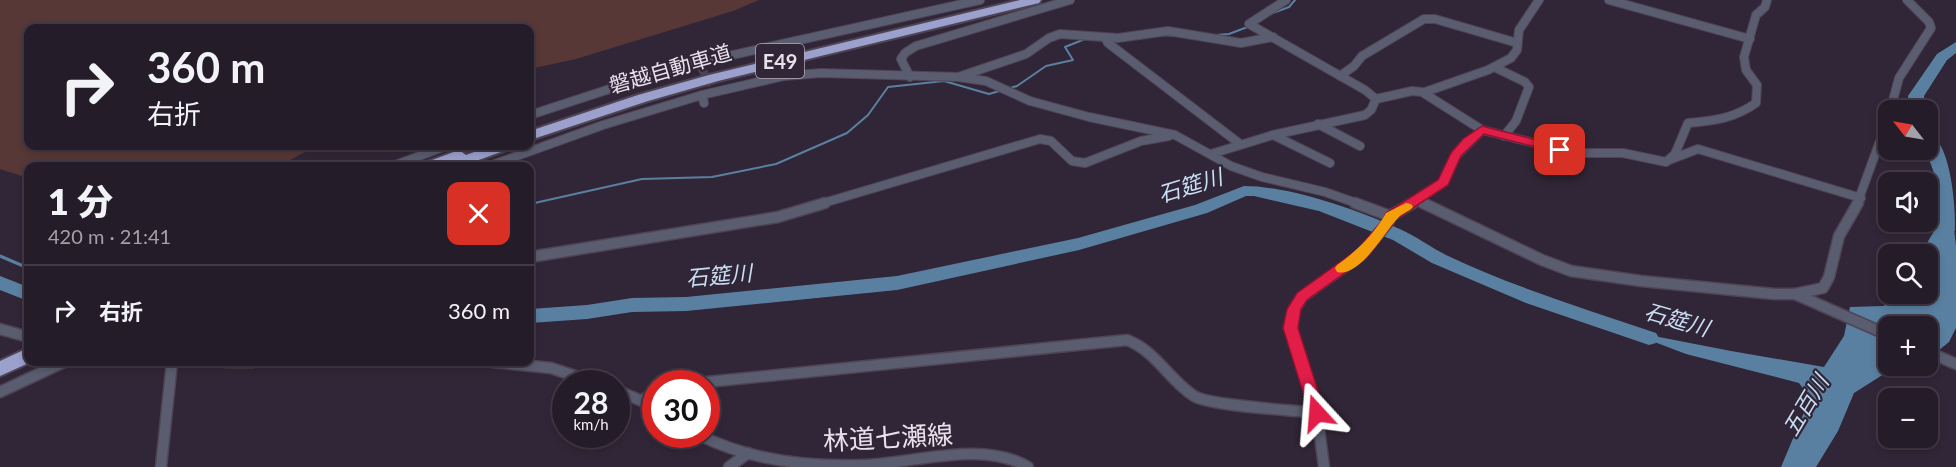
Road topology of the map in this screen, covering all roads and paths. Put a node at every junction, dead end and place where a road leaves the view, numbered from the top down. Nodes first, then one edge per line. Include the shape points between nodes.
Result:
1 (980, 0) edge
2 (1012, 0) edge
3 (1035, 0) edge
4 (1070, 0) edge
5 (1286, 0) edge
6 (1539, 0) edge
7 (1609, 0) edge
8 (1767, 0) edge
9 (1907, 0) edge
10 (1273, 37) junction
11 (1105, 38) junction
12 (1750, 39) junction
13 (1514, 42) junction
14 (1494, 67) junction
15 (1340, 76) junction
16 (910, 77) junction
17 (958, 77) junction
18 (1425, 92) junction
19 (1376, 99) junction
20 (1890, 100) edge
21 (534, 114) edge
22 (1318, 124) junction
23 (534, 127) edge
24 (1482, 130) junction
25 (534, 135) edge
26 (1273, 135) junction
27 (1504, 136) junction
28 (1186, 140) junction
29 (1240, 144) junction
30 (1360, 146) dead end
31 (1878, 148) edge
32 (435, 150) edge
33 (472, 150) edge
34 (493, 150) edge
35 (533, 150) edge
36 (534, 150) edge
37 (1210, 154) junction
38 (1669, 160) junction
39 (404, 162) edge
40 (440, 162) edge
41 (460, 162) edge
42 (500, 162) edge
43 (1330, 163) dead end
44 (1861, 198) junction
45 (1417, 200) junction
46 (1390, 219) junction
47 (534, 256) edge
48 (1795, 294) junction
49 (0, 329) edge
50 (1878, 331) edge
51 (24, 336) edge
52 (24, 347) edge
53 (1938, 356) edge
54 (0, 358) edge
55 (24, 358) edge
56 (1956, 364) edge
57 (55, 366) edge
58 (172, 366) edge
59 (531, 366) edge
60 (0, 369) edge
61 (557, 370) edge
62 (720, 381) edge
63 (0, 392) edge
64 (630, 395) edge
65 (642, 400) edge
66 (1317, 413) junction
67 (720, 446) edge
68 (748, 453) junction
69 (161, 467) edge
70 (729, 467) edge
71 (1028, 467) edge
72 (1324, 467) edge

1 - 21 street via 698,65 586,95
2 - 23 highway, 磐越自動車道 / E49 via 721,69
3 - 25 highway, 磐越自動車道 / E49 via 714,78
4 - 16 street via 916,46 900,58
5 - 10 street via 1249,23
6 - 13 street
7 - 12 street
8 - 12 street via 1756,15
9 - 20 street via 1931,28 1898,79
10 - 11 street via 1240,43 1168,31
10 - 15 street
11 - 17 street via 1056,35 1026,54
11 - 29 street
12 - 38 street via 1744,57 1746,70 1757,85 1756,103 1719,121 1688,123
13 - 14 street via 1515,54
13 - 15 street via 1424,19 1362,56
14 - 18 street
14 - 27 street via 1529,87 1516,121
15 - 19 street
16 - 17 street
16 - 36 street via 821,73 714,88 703,99 603,125
17 - 28 street via 986,81 1046,106 1159,130
18 - 19 street via 1413,90 1389,99
18 - 24 street
19 - 22 street via 1367,114
22 - 26 street
22 - 30 street
24 - 27 street
24 - 45 street via 1455,156 1443,183
26 - 29 street
26 - 43 street
27 - 38 street via 1575,153 1623,153 1659,162
28 - 37 street
28 - 47 street via 1152,138 1085,163 1072,161 1051,141 1040,139 778,217
29 - 37 street
31 - 44 street
32 - 39 street
33 - 40 highway
34 - 41 highway
35 - 42 street
37 - 46 street via 1231,166 1325,192
38 - 44 street via 1698,149
44 - 48 street via 1839,236 1823,288
45 - 46 street
45 - 48 street via 1571,271
46 - 66 street via 1349,264 1302,297 1292,314 1292,335
48 - 50 street
49 - 51 street
52 - 54 highway
53 - 56 street
55 - 60 highway
57 - 63 street
58 - 69 street
59 - 61 street
62 - 66 street via 1127,340 1143,348 1192,396 1202,400
64 - 65 street
66 - 72 street
67 - 68 street, 林道七瀬線
68 - 70 street
68 - 71 street, 林道七瀬線 via 836,465 995,454

